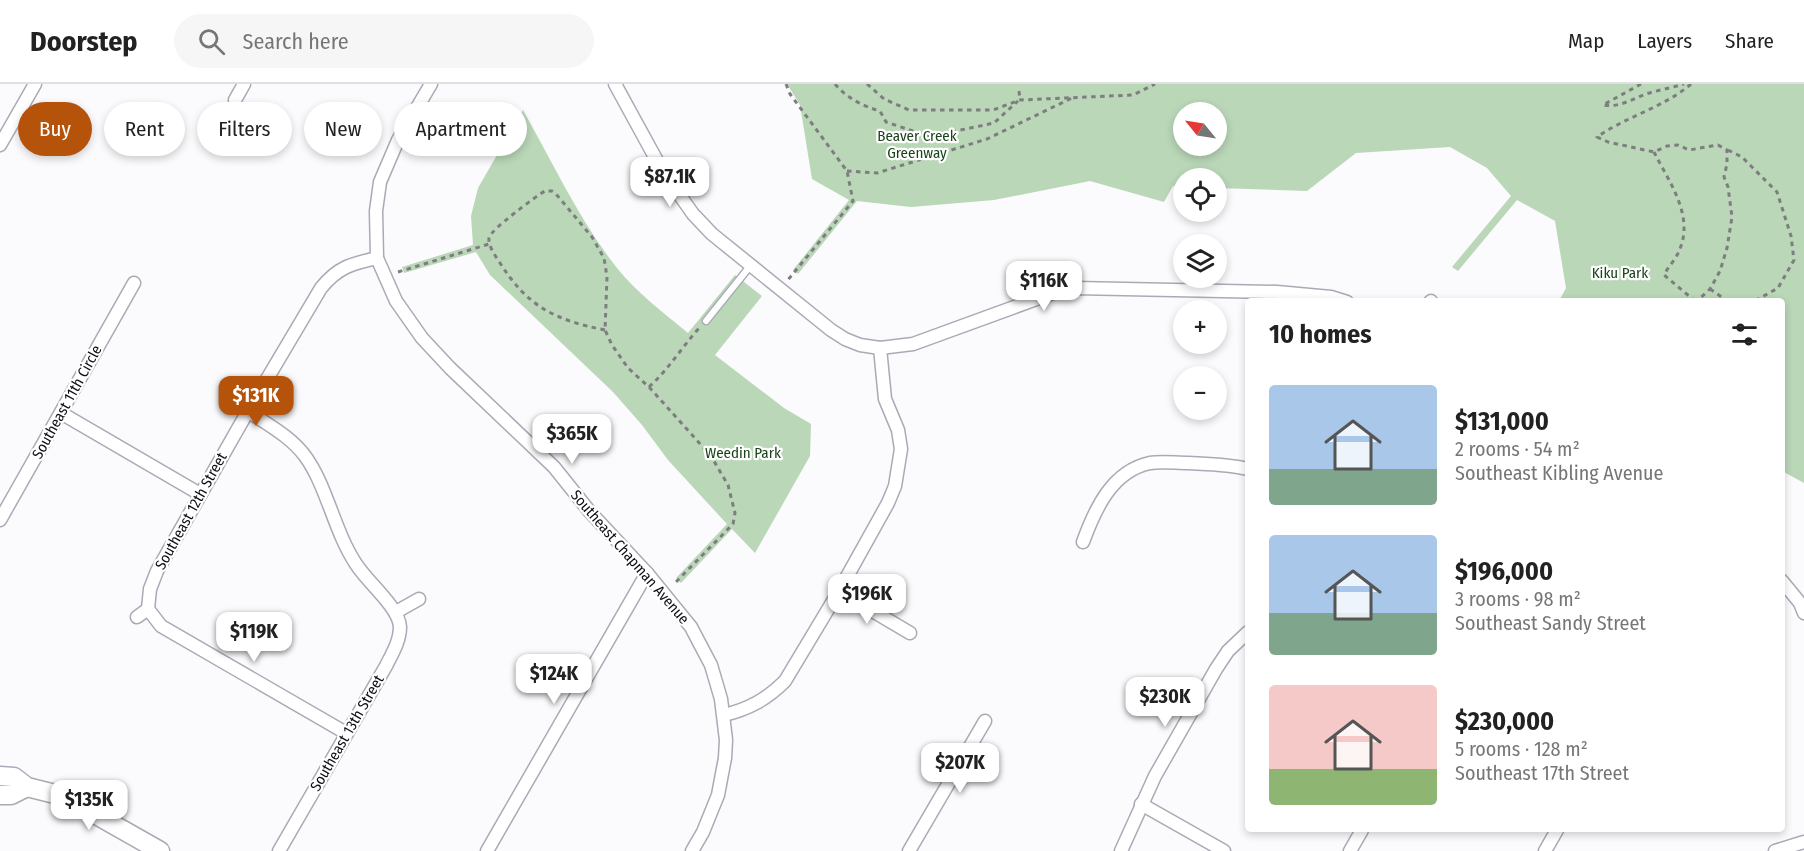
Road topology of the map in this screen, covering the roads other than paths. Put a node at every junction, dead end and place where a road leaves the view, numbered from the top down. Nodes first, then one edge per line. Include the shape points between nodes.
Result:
1 (35, 84) edge
2 (244, 84) edge
3 (431, 84) edge
4 (615, 84) edge
5 (235, 100) dead end
6 (0, 145) edge
7 (377, 258) junction
8 (751, 265) junction
9 (134, 283) dead end
10 (1334, 298) edge
11 (706, 321) road end
12 (880, 348) junction
13 (248, 411) junction
14 (61, 413) junction
15 (1245, 468) edge
16 (200, 494) junction
17 (0, 520) edge
18 (1083, 542) dead end
19 (646, 573) junction
20 (1785, 585) edge
21 (839, 591) junction
22 (419, 599) dead end
23 (148, 609) junction
24 (396, 612) junction
25 (1804, 613) edge
26 (137, 617) dead end
27 (910, 633) dead end
28 (1245, 635) edge
29 (724, 715) junction
30 (985, 721) dead end
31 (346, 734) junction
32 (0, 776) edge
33 (27, 787) junction
34 (0, 795) edge
35 (1141, 804) junction
36 (1361, 832) edge
37 (1556, 832) edge
38 (1804, 842) edge
39 (160, 851) edge
40 (279, 851) edge
41 (487, 851) edge
42 (692, 851) edge
43 (909, 851) edge
44 (1121, 851) edge
45 (1224, 851) edge
46 (1350, 851) edge
47 (1545, 851) edge
48 (1775, 851) edge

1 - 6 street
2 - 5 street
3 - 7 street, Southeast Chapman Avenue via 398,140 380,182
4 - 8 street via 663,170 693,214
7 - 13 street, Southeast 12th Street via 344,267 330,277
7 - 19 street, Southeast Chapman Avenue via 396,301 422,338 554,467
8 - 11 lane
8 - 12 street via 831,330 845,339
9 - 14 street, Southeast 11th Circle
10 - 12 street via 1277,292 1075,288 913,344
12 - 21 street via 885,399 898,430 899,467 888,503
13 - 16 street, Southeast 12th Street
13 - 24 street via 294,443 305,457 345,546 368,581
14 - 16 street
14 - 17 street, Southeast 11th Circle
15 - 18 street via 1222,464 1151,463 1131,471 1106,494
16 - 23 street, Southeast 12th Street via 157,571
19 - 29 street, Southeast Chapman Avenue via 691,627 707,656
19 - 41 street
20 - 25 street
21 - 27 street
21 - 29 street via 785,681 756,704
22 - 24 street
23 - 26 street
23 - 31 street via 161,626
24 - 31 street, Southeast 13th Street via 400,627 397,643
28 - 35 street via 1216,669
29 - 42 street, Southeast Chapman Avenue via 723,777 712,812
30 - 43 street
31 - 40 street, Southeast 13th Street
32 - 33 main road via 14,777
33 - 34 main road via 11,795
33 - 39 main road via 59,795
35 - 44 street
35 - 45 street
36 - 46 street
37 - 47 street
38 - 48 street

